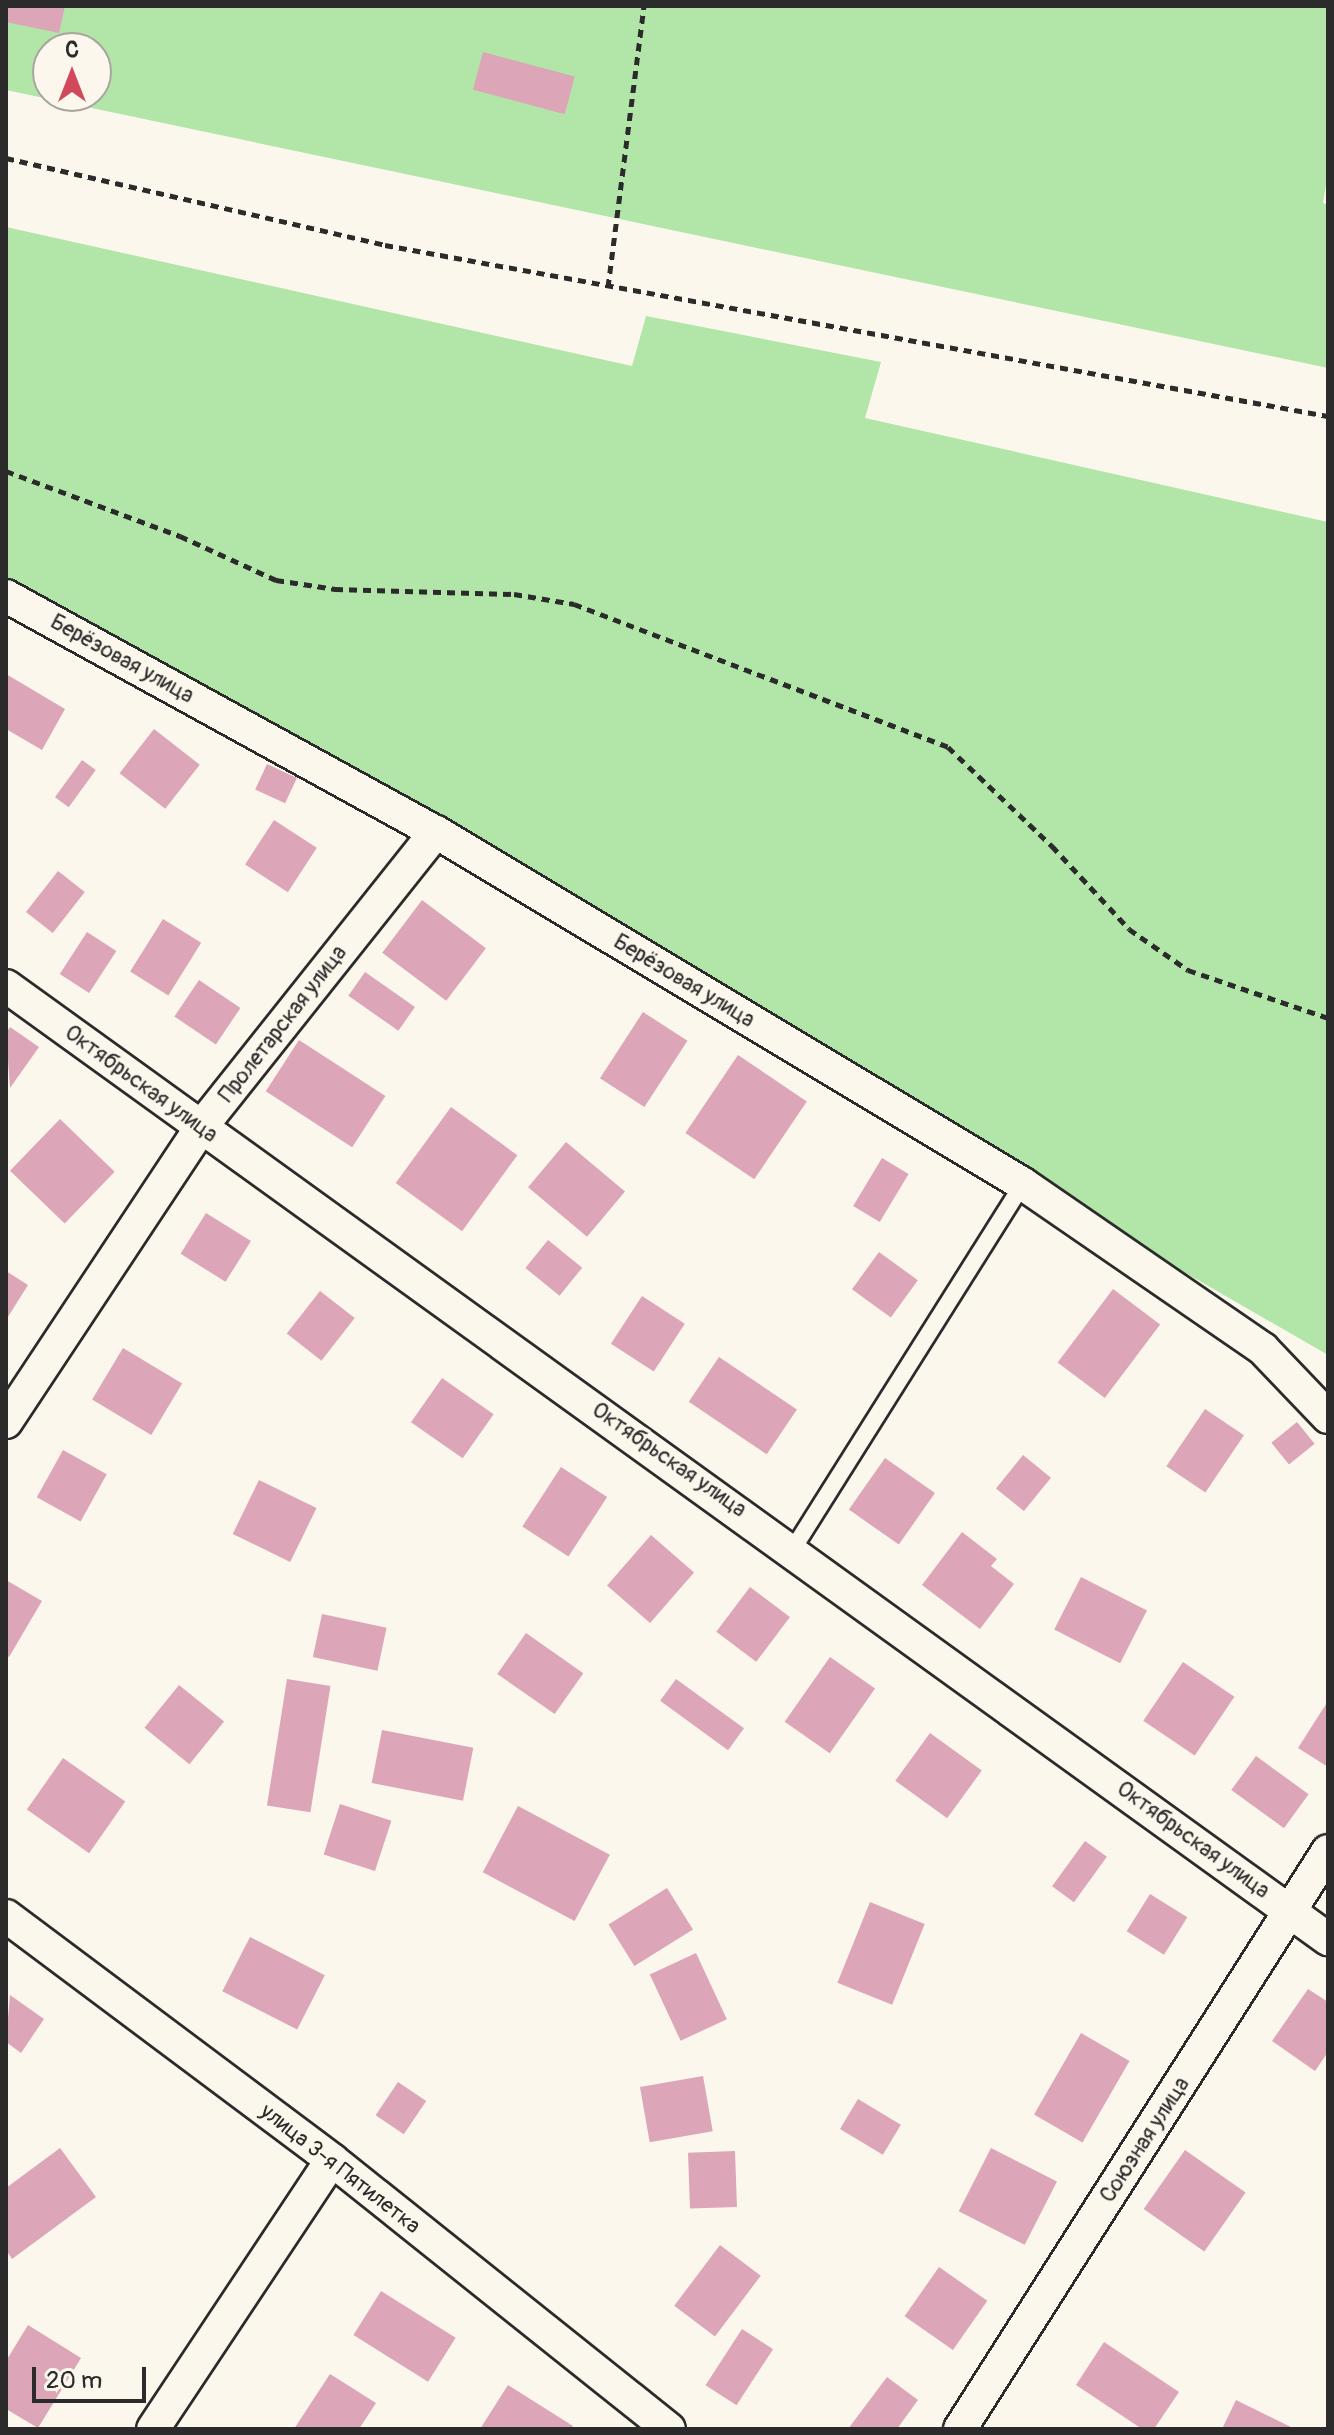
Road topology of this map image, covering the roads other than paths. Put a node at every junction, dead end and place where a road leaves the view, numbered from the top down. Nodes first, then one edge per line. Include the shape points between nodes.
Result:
1 (6, 596) edge
2 (436, 832) junction
3 (6, 986) edge
4 (201, 1127) junction
5 (1023, 1184) junction
6 (1328, 1417) edge
7 (6, 1422) edge
8 (793, 1549) junction
9 (1328, 1851) edge
10 (1291, 1912) junction
11 (6, 1916) edge
12 (1328, 1939) edge
13 (332, 2160) junction
14 (153, 2429) edge
15 (669, 2429) edge
16 (960, 2429) edge

1 - 2 street, Берёзовая улица
2 - 4 street, Пролетарская улица
2 - 5 street, Берёзовая улица
3 - 4 street, Октябрьская улица
4 - 7 street, Пролетарская улица
4 - 8 street, Октябрьская улица
5 - 6 street, Берёзовая улица via 1263,1349
5 - 8 lane
8 - 10 street, Октябрьская улица
9 - 10 street, Союзная улица
10 - 12 street, Октябрьская улица
10 - 16 street, Союзная улица
11 - 13 street, улица 3-я Пятилетка
13 - 14 street
13 - 15 street, улица 3-я Пятилетка

